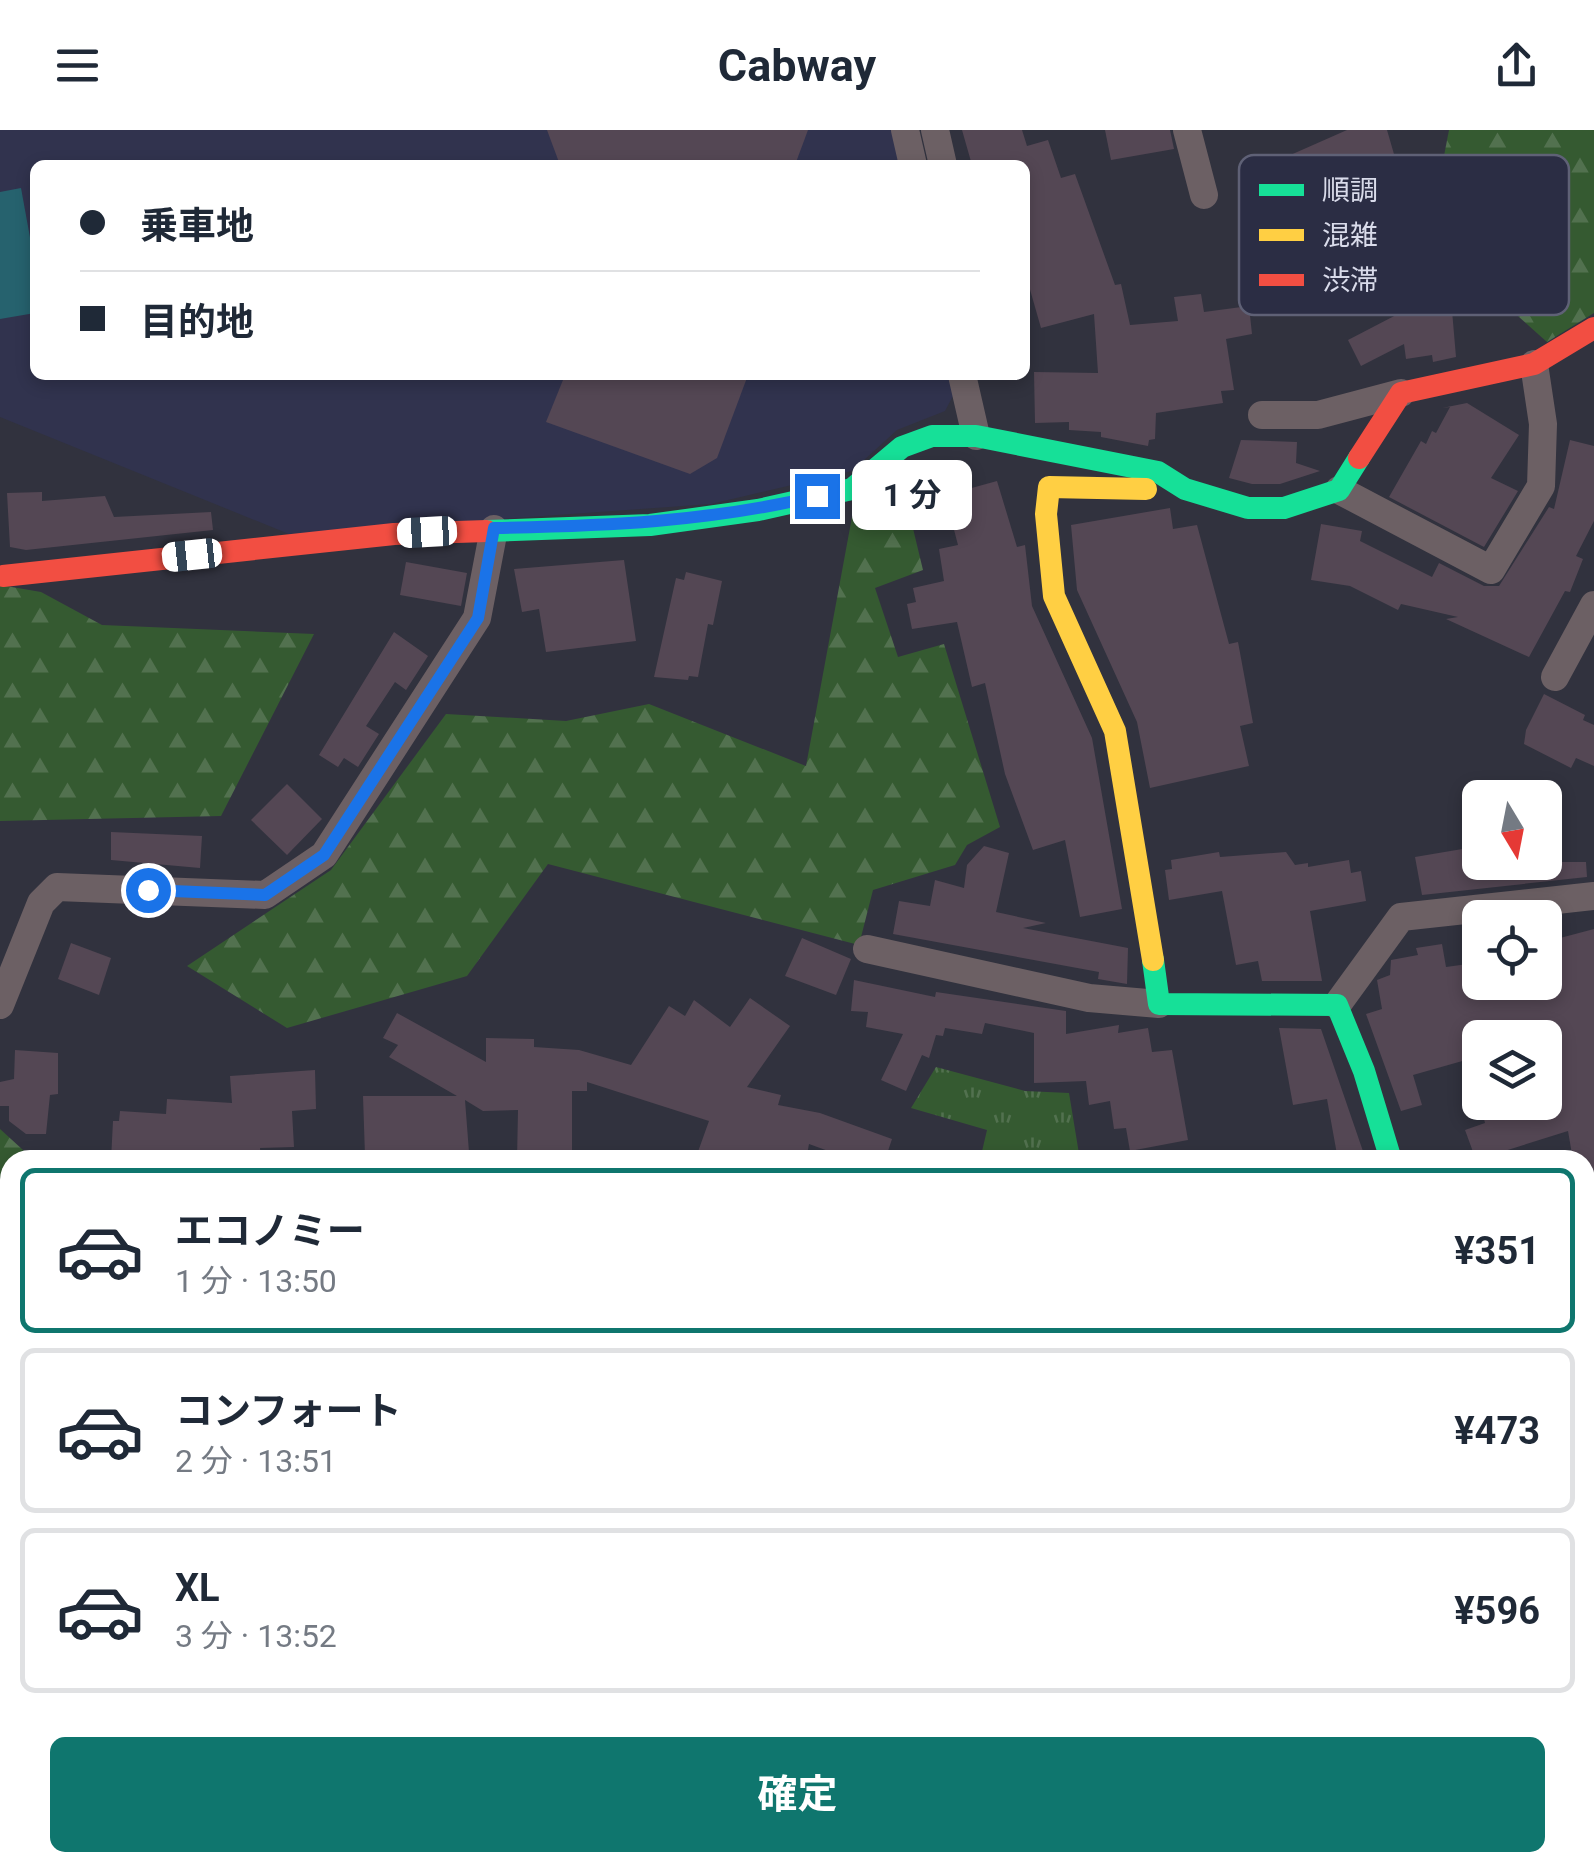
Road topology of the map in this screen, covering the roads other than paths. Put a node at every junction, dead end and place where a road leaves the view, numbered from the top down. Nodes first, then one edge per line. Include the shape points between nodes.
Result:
1 (905, 130) edge
2 (934, 130) edge
3 (1187, 130) edge
4 (912, 160) edge
5 (942, 160) edge
6 (1204, 194) dead end
7 (1594, 328) edge
8 (1534, 364) junction
9 (963, 380) edge
10 (1401, 393) junction
11 (1262, 415) dead end
12 (976, 436) junction
13 (1185, 489) junction
14 (1339, 490) junction
15 (494, 528) junction
16 (2, 576) dead end
17 (1594, 605) edge
18 (1555, 677) dead end
19 (1594, 896) edge
20 (867, 949) dead end
21 (1159, 1004) junction
22 (0, 1005) edge
23 (1337, 1005) junction
24 (1387, 1150) edge

1 - 4 street
2 - 5 street
3 - 6 street
7 - 8 street
8 - 10 street
8 - 14 street via 1543,424 1541,486 1491,570
9 - 12 street
10 - 11 street via 1318,415
10 - 14 street
12 - 13 street via 1158,472
12 - 15 street via 932,436 902,446 852,489 758,510 650,525
13 - 14 street via 1248,508 1284,508
13 - 21 street via 1049,487 1046,514 1054,596 1114,732
15 - 16 street
15 - 22 street via 478,618 324,855 265,895 56,887 42,904
17 - 18 street
19 - 23 street via 1400,918
20 - 21 street via 1089,998
21 - 23 street
23 - 24 street

